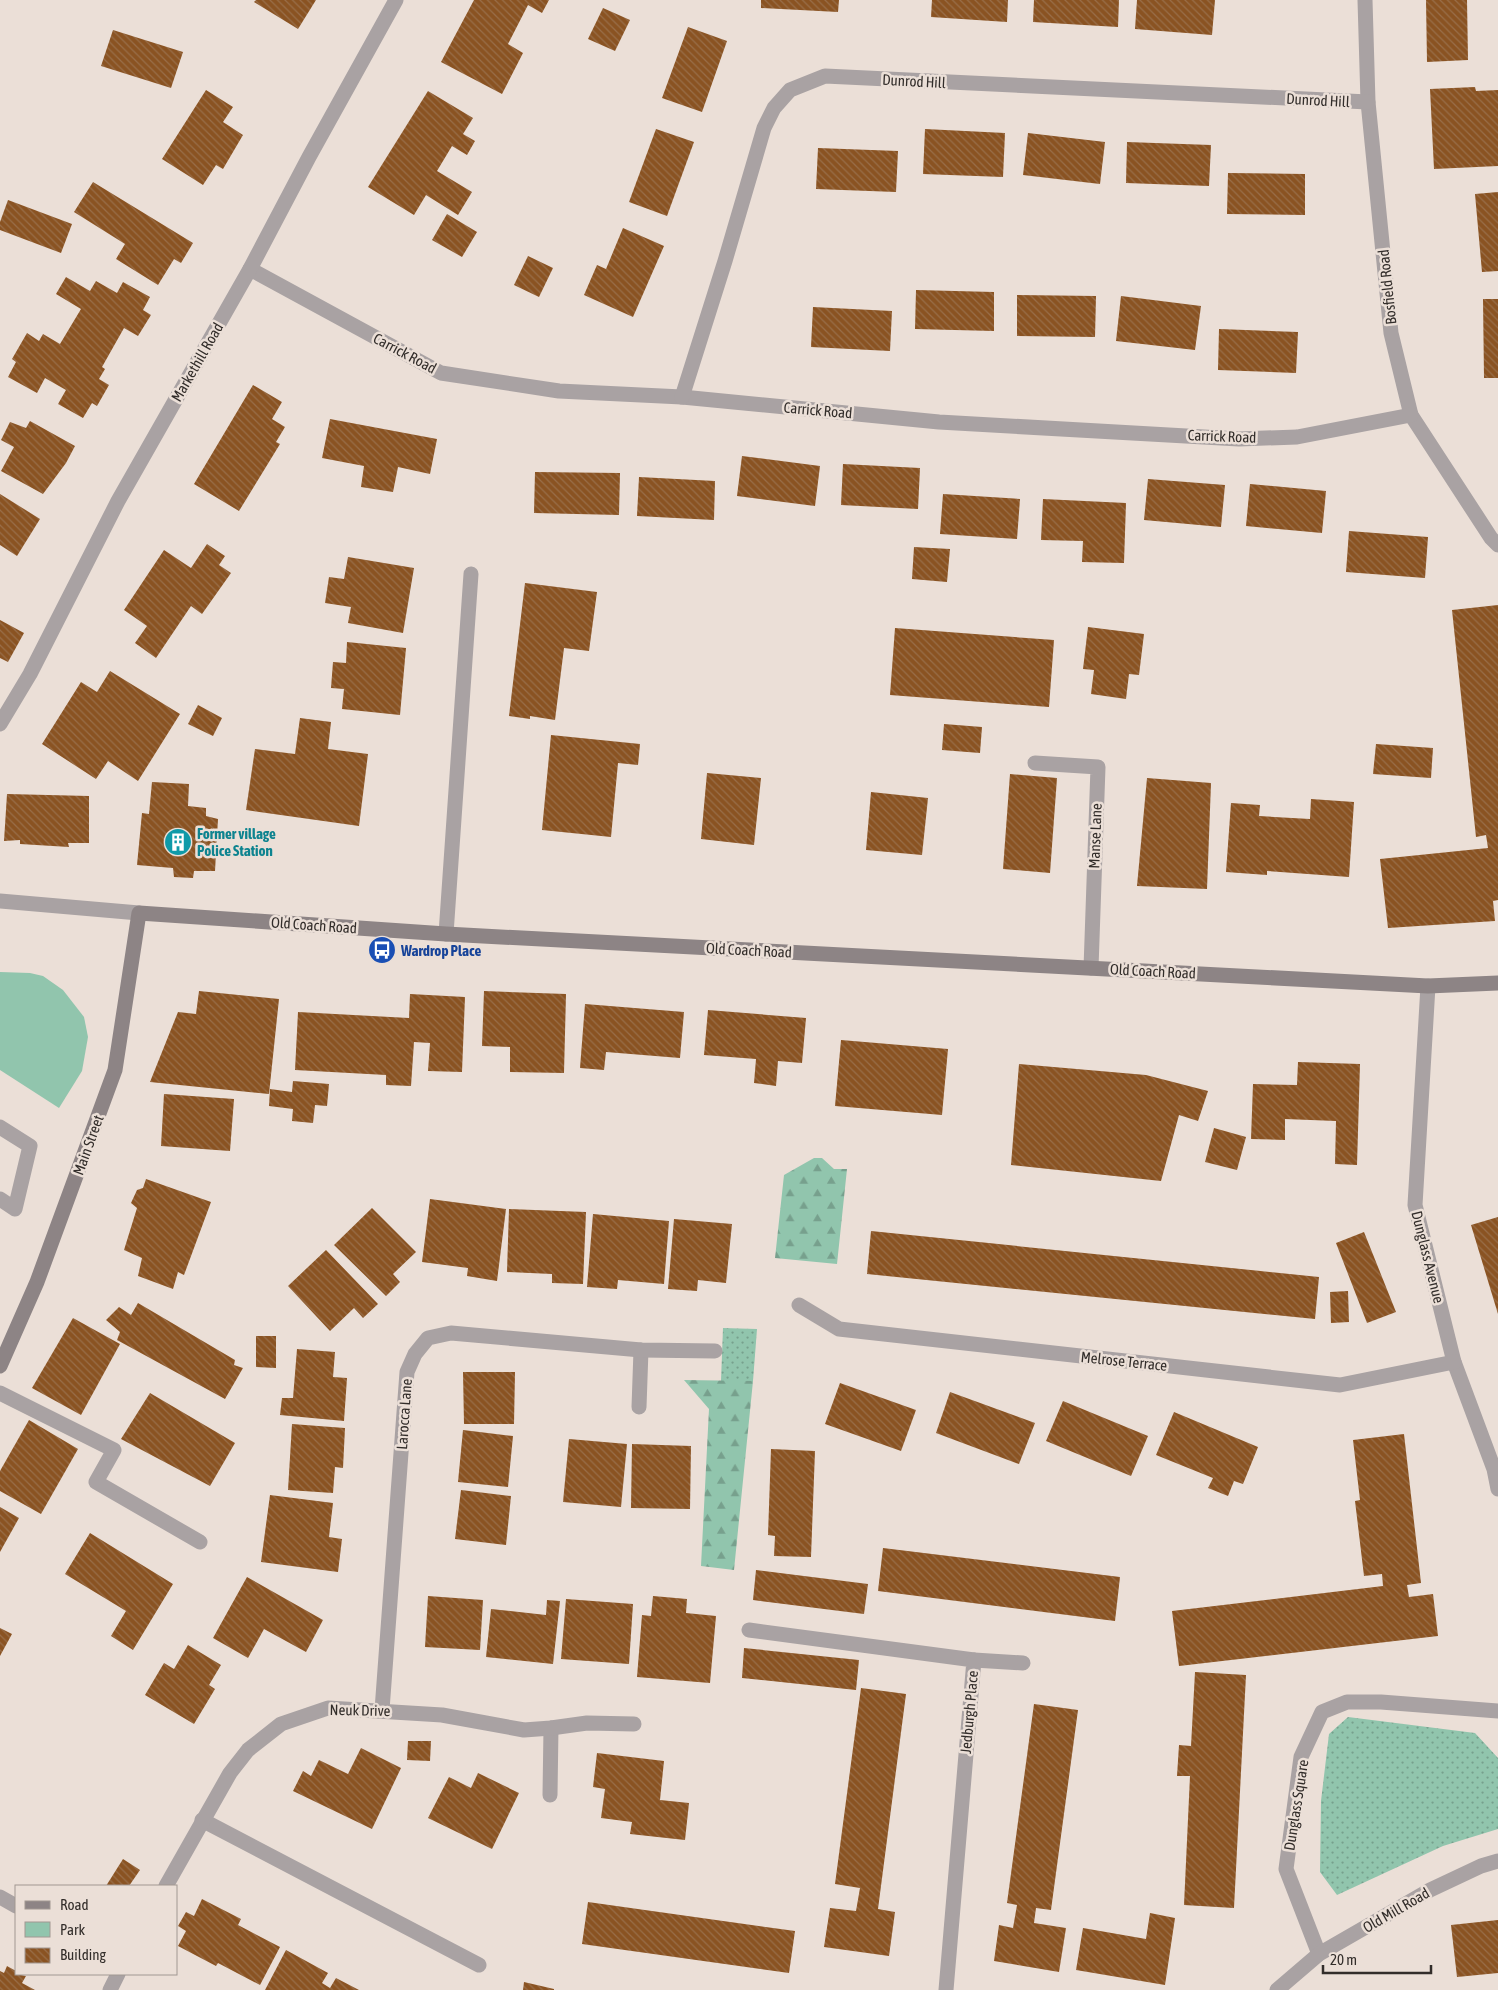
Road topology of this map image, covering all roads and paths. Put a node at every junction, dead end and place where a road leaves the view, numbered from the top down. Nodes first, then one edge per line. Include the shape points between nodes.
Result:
1 (396, 0) edge
2 (1365, 0) edge
3 (1368, 102) junction
4 (250, 269) junction
5 (682, 397) junction
6 (1411, 415) junction
7 (1498, 545) edge
8 (471, 574) dead end
9 (0, 724) edge
10 (1035, 762) dead end
11 (0, 902) edge
12 (139, 913) junction
13 (446, 934) junction
14 (1091, 968) junction
15 (1498, 983) edge
16 (1428, 986) junction
17 (0, 1127) edge
18 (0, 1199) edge
19 (799, 1305) dead end
20 (641, 1350) junction
21 (715, 1351) dead end
22 (1454, 1362) junction
23 (0, 1366) edge
24 (0, 1393) edge
25 (639, 1407) dead end
26 (1496, 1468) edge
27 (1498, 1489) edge
28 (200, 1542) dead end
29 (749, 1630) dead end
30 (974, 1660) junction
31 (1023, 1663) dead end
32 (382, 1710) junction
33 (1498, 1711) edge
34 (634, 1724) dead end
35 (551, 1728) junction
36 (550, 1795) dead end
37 (202, 1820) junction
38 (1498, 1861) edge
39 (167, 1885) edge
40 (0, 1898) edge
41 (15, 1906) edge
42 (1319, 1954) junction
43 (479, 1965) dead end
44 (118, 1975) edge
45 (110, 1990) edge
46 (946, 1990) edge
47 (1277, 1990) edge

1 - 4 street, Markethill Road
2 - 3 street, Bosfield Road
3 - 5 street, Dunrod Hill via 825,76 790,90 774,108 764,128
3 - 6 street, Bosfield Road via 1392,333
4 - 5 street, Carrick Road via 441,373 559,391
4 - 9 street, Markethill Road via 118,501 30,674
5 - 6 street, Carrick Road via 939,422 1239,438 1297,437
6 - 7 street, Bosfield Road via 1460,493
8 - 13 street
10 - 14 street, Manse Lane via 1098,767
11 - 12 street, Old Coach Road
12 - 13 street, Old Coach Road
12 - 23 street, Main Street via 115,1070 37,1282
13 - 14 street, Old Coach Road
14 - 16 street, Old Coach Road
15 - 16 street, Old Coach Road
16 - 22 street, Dunglass Avenue via 1415,1205
17 - 18 street via 30,1146 15,1209
19 - 22 street, Melrose Terrace via 839,1329 1340,1385
20 - 21 street, Larocca Lane
20 - 25 street
20 - 32 street, Larocca Lane via 451,1334 428,1338 415,1354 408,1372
22 - 26 street, Dunglass Avenue
24 - 28 street via 114,1450 96,1482
26 - 27 street, Dunglass Avenue
29 - 30 street, Jedburgh Place
30 - 31 street
30 - 46 street, Jedburgh Place
32 - 35 street, Neuk Drive via 442,1715 524,1730
32 - 37 street, Neuk Drive via 328,1708 281,1724 248,1750
33 - 42 street, Dunglass Square via 1348,1702 1322,1712 1302,1757 1286,1869
34 - 35 street, Neuk Drive via 587,1723
35 - 36 street
37 - 39 street, Neuk Drive
37 - 43 street
38 - 42 street, Old Mill Road via 1430,1890
40 - 41 street
42 - 47 street, Old Mill Road
44 - 45 street

